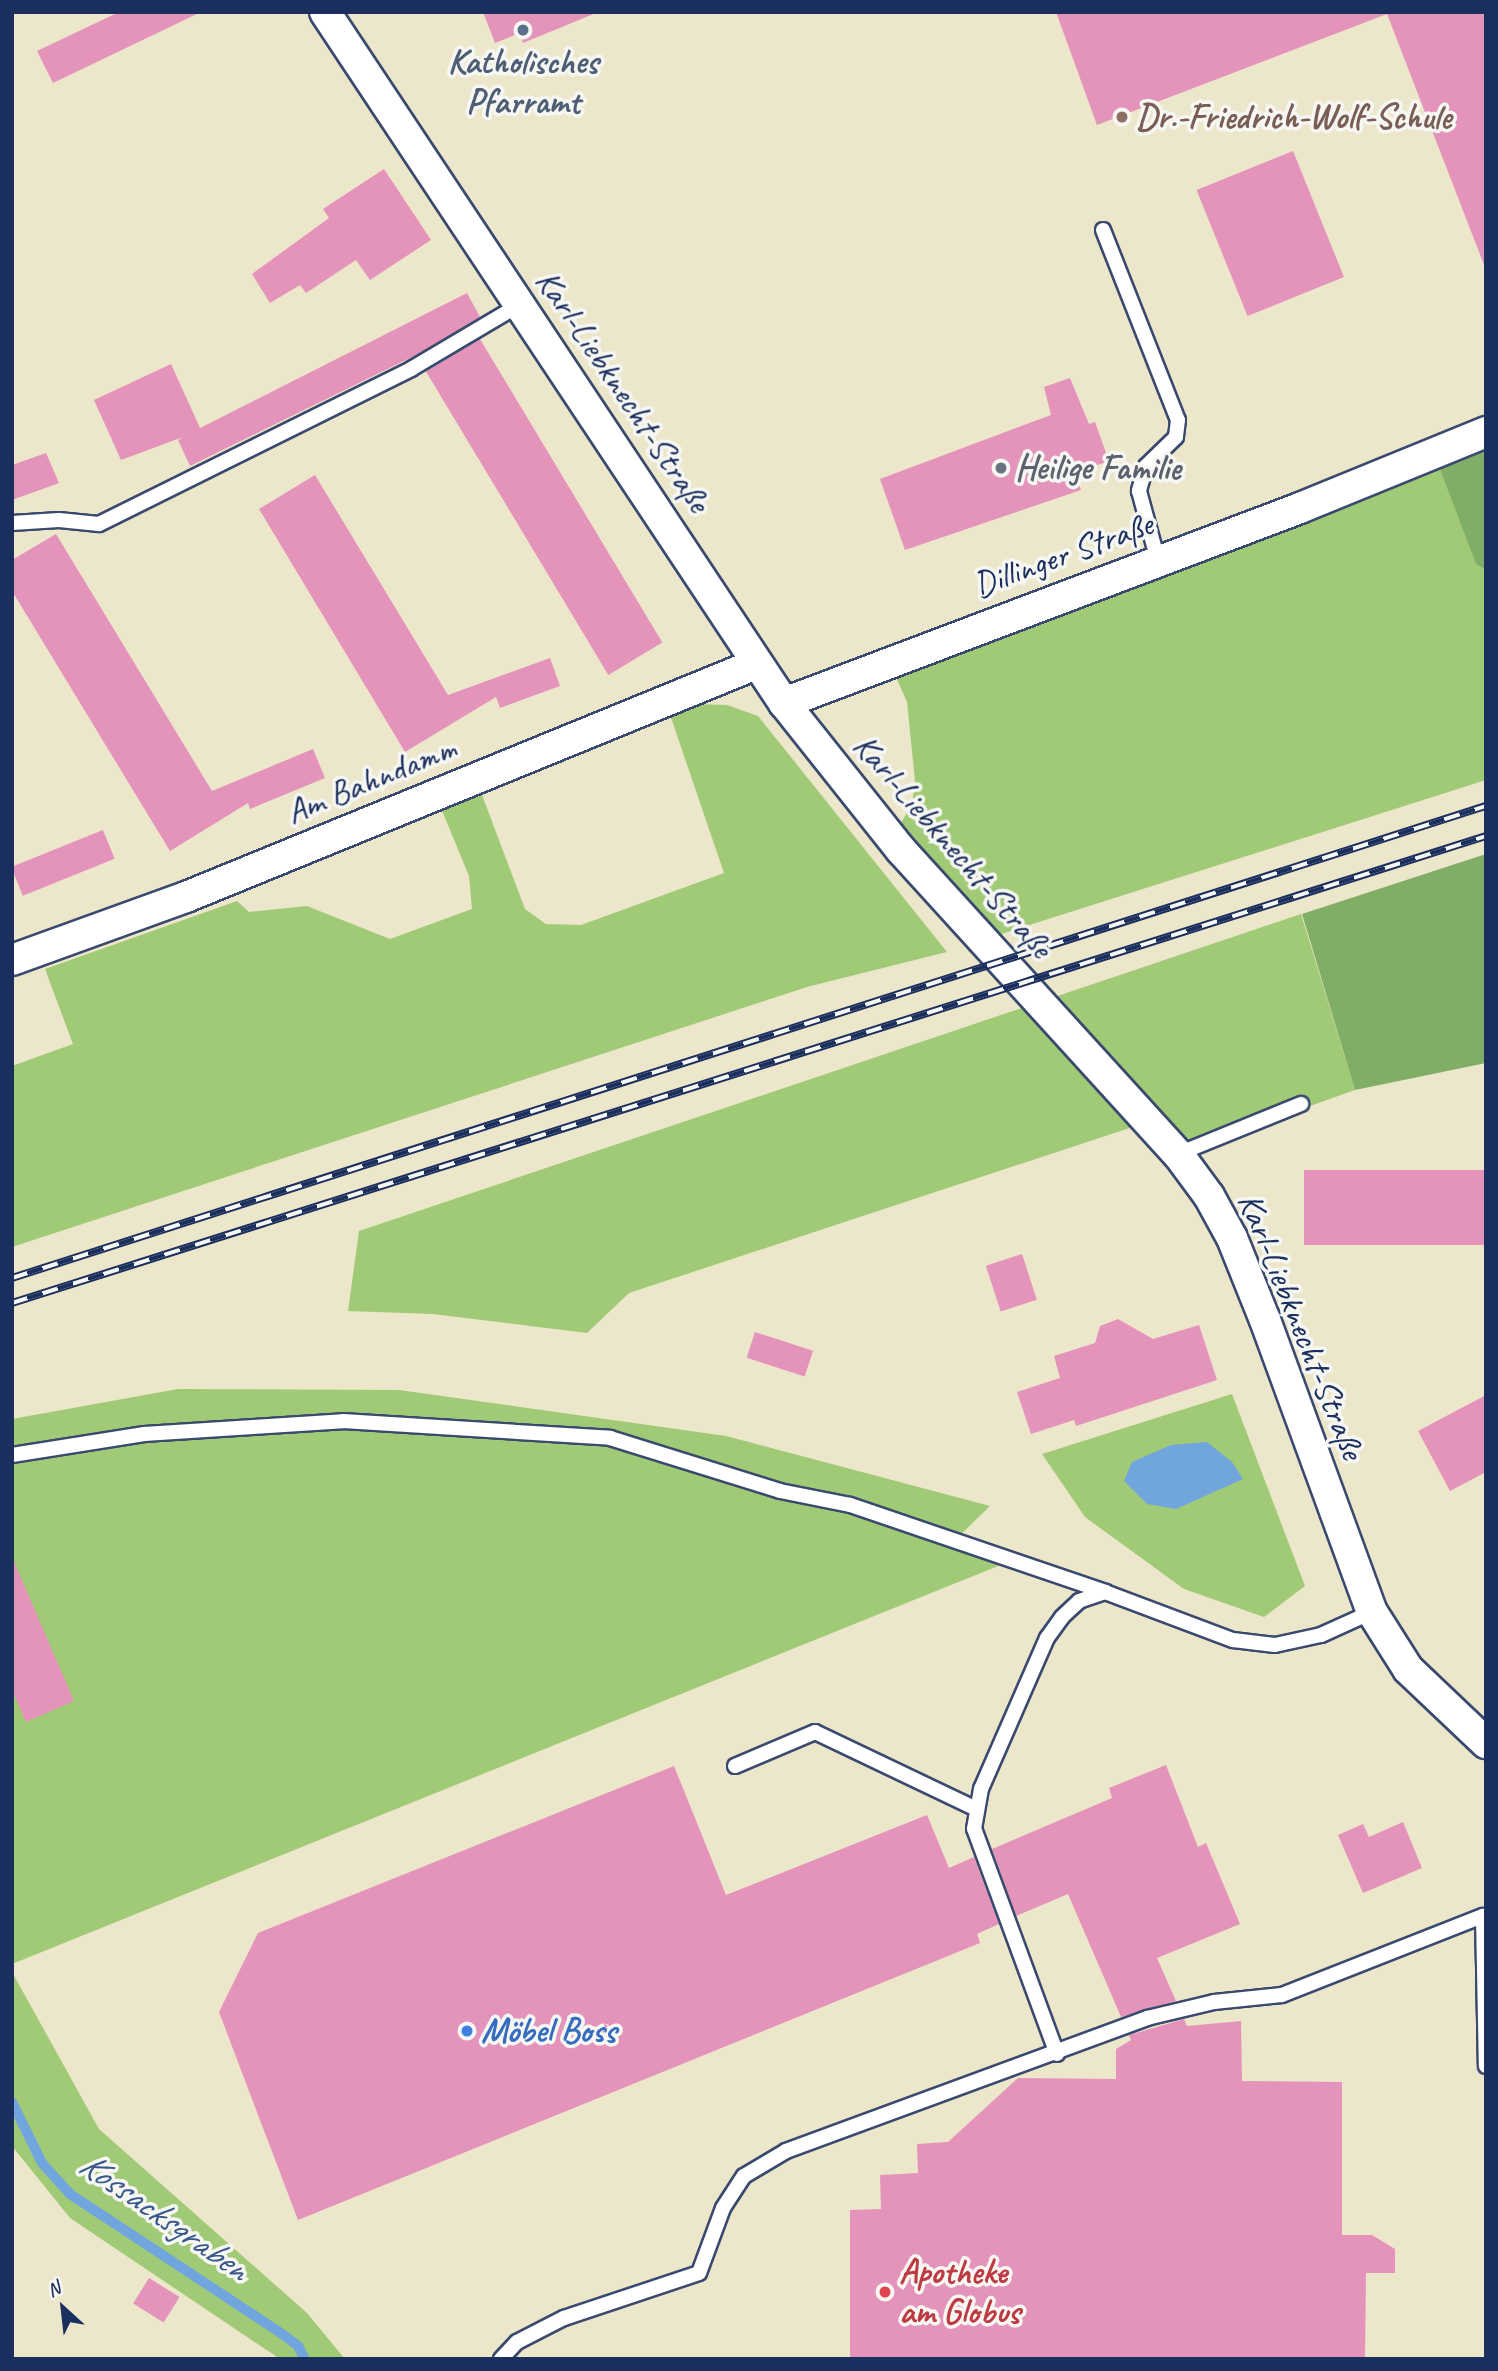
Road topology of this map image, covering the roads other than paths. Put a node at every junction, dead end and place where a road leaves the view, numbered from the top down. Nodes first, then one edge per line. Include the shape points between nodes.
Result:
1 (324, 12) edge
2 (1103, 230) dead end
3 (519, 305) junction
4 (1486, 432) edge
5 (12, 523) edge
6 (1158, 561) junction
7 (756, 664) junction
8 (784, 703) junction
9 (12, 960) edge
10 (1301, 1104) dead end
11 (1178, 1154) junction
12 (12, 1455) edge
13 (1105, 1592) junction
14 (1372, 1612) junction
15 (1483, 1741) edge
16 (734, 1766) dead end
17 (974, 1808) junction
18 (1057, 2054) junction
19 (1486, 2066) edge
20 (501, 2359) edge

1 - 3 street, Karl-Liebknecht-Straße
2 - 6 lane via 1178,420 1176,437 1146,466 1139,491
3 - 5 lane via 411,369 99,524
3 - 7 street, Karl-Liebknecht-Straße
4 - 6 street, Dillinger Straße
6 - 8 street, Dillinger Straße
7 - 8 street, Karl-Liebknecht-Straße
7 - 9 street, Am Bahndamm via 177,901
8 - 11 street, Karl-Liebknecht-Straße via 901,850
10 - 11 lane
11 - 14 street, Karl-Liebknecht-Straße via 1232,1238
12 - 13 lane via 145,1434 329,1421 393,1420 610,1438 780,1490 850,1505
13 - 14 lane via 1233,1640 1275,1645 1321,1635
13 - 17 lane via 1079,1601 1047,1638
14 - 15 street, Karl-Liebknecht-Straße via 1408,1669
16 - 17 lane via 815,1732
17 - 18 lane via 981,1850
18 - 19 lane via 1186,2007 1282,1995 1483,1916
18 - 20 lane via 786,2151 744,2175 723,2208 699,2273 564,2318 517,2342

